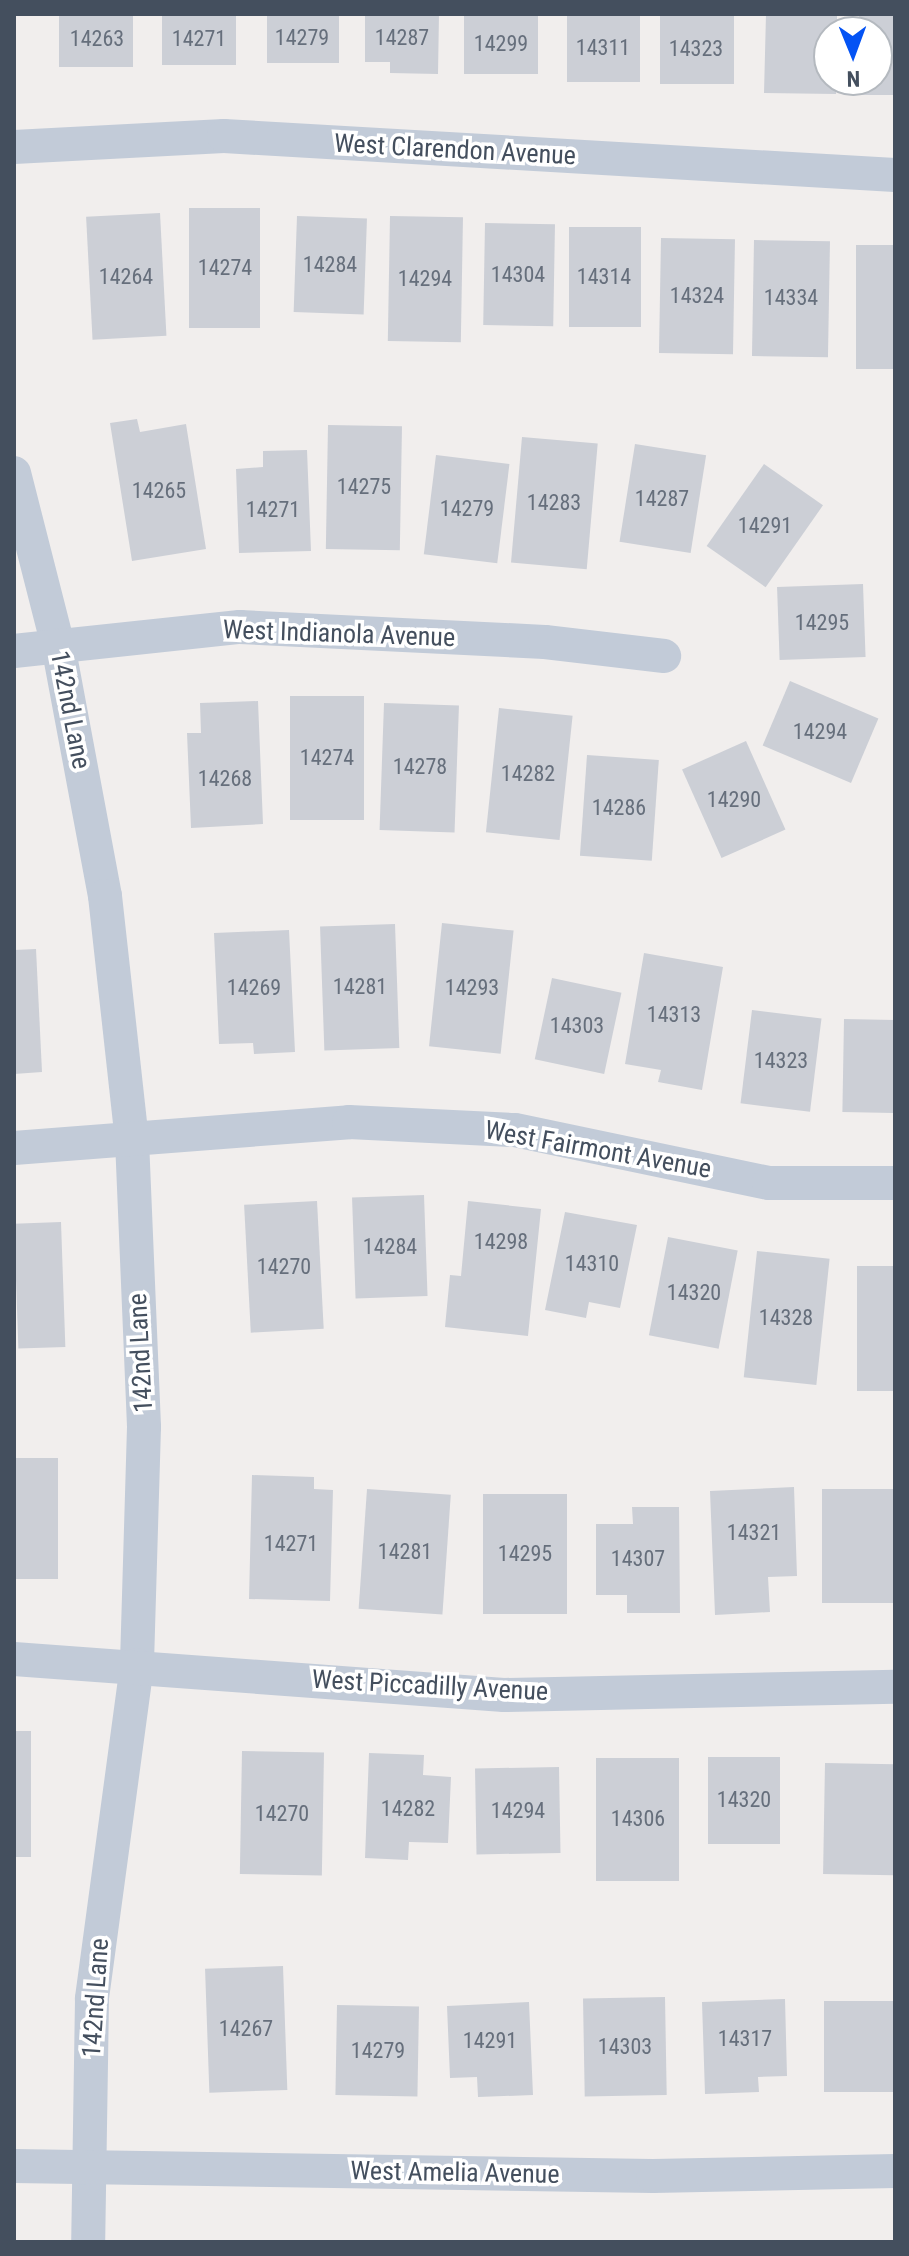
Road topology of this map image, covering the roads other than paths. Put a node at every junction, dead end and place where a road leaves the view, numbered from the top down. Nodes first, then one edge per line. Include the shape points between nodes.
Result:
1 (14, 147) edge
2 (895, 175) edge
3 (14, 473) edge
4 (58, 645) junction
5 (14, 651) edge
6 (664, 656) dead end
7 (132, 1140) junction
8 (14, 1148) edge
9 (895, 1183) edge
10 (14, 1659) edge
11 (137, 1665) junction
12 (895, 1687) edge
13 (14, 2166) edge
14 (88, 2168) junction
15 (895, 2171) edge
16 (88, 2242) edge

1 - 2 street, West Clarendon Avenue via 224,136
3 - 4 street, 142nd Lane
4 - 5 street, West Indianola Avenue
4 - 6 street, West Indianola Avenue via 240,627 545,642
4 - 7 street, 142nd Lane via 105,896
7 - 8 street, West Fairmont Avenue
7 - 9 street, West Fairmont Avenue via 349,1122 515,1130 769,1183
7 - 11 street, 142nd Lane via 144,1427
10 - 11 street, West Piccadilly Avenue
11 - 12 street, West Piccadilly Avenue via 504,1695
11 - 14 street, 142nd Lane via 92,1999
13 - 14 street, West Amelia Avenue
14 - 15 street, West Amelia Avenue via 653,2176
14 - 16 street, 142nd Lane

